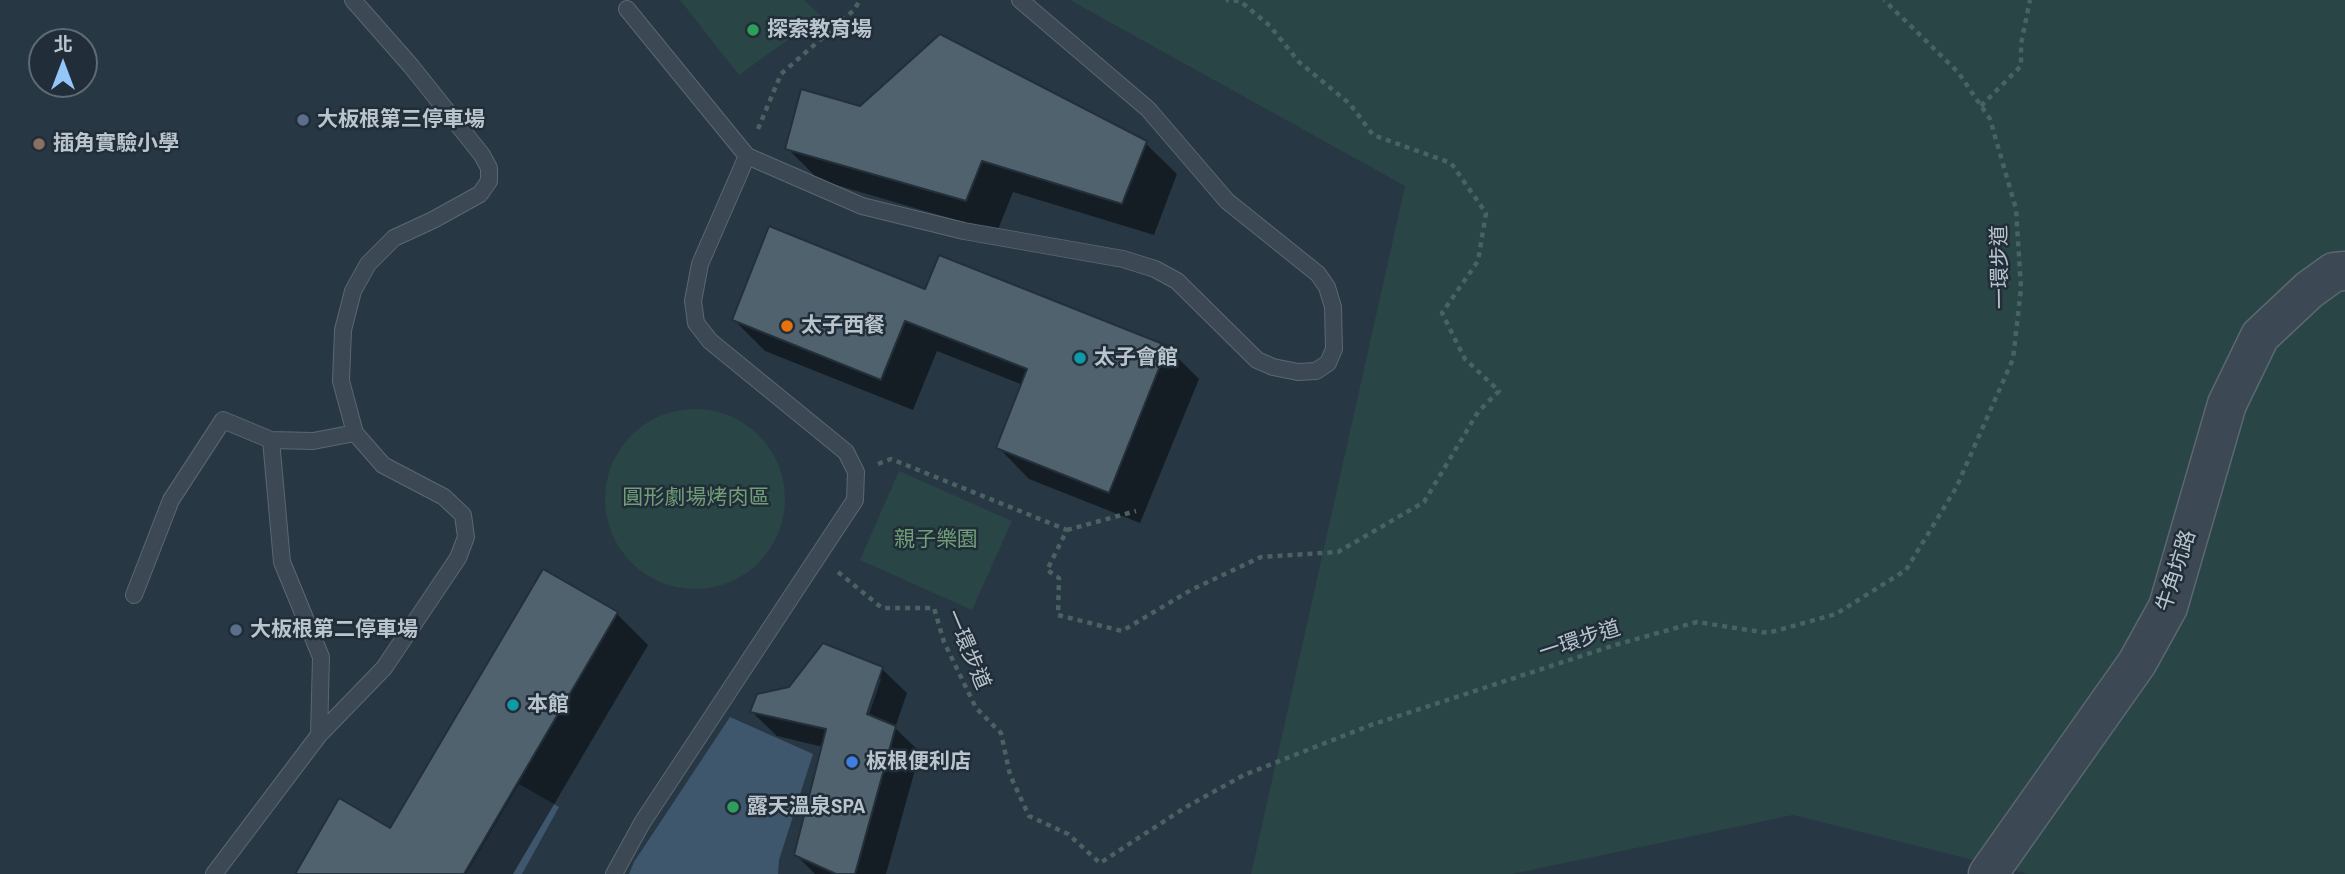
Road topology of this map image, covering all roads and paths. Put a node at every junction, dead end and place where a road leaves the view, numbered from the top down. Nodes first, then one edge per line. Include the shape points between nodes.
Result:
1 (353, 0) edge
2 (860, 0) edge
3 (1020, 0) edge
4 (1884, 0) edge
5 (2030, 0) edge
6 (627, 9) dead end
7 (1981, 106) junction
8 (747, 156) junction
9 (2345, 271) edge
10 (355, 433) junction
11 (271, 440) junction
12 (856, 472) junction
13 (1136, 512) dead end
14 (1067, 530) junction
15 (818, 556) junction
16 (134, 595) dead end
17 (1058, 615) dead end
18 (319, 735) junction
19 (214, 874) edge
20 (614, 874) edge
21 (1988, 874) edge

1 - 10 lane via 411,66 489,168 489,181 480,194 394,238 368,264 353,291 343,330 341,381
2 - 8 path via 781,74
3 - 8 lane via 1148,109 1227,201 1318,274 1333,307 1334,349 1328,363 1316,371 1298,372 1257,360 1177,281 1155,269 862,206
4 - 7 path, 一環步道 via 1958,72
5 - 7 path via 2021,66
6 - 8 lane
7 - 15 path, 一環步道 via 1990,119 2016,209 2021,288 2013,359 1956,488 1906,570 1836,614 1768,633 1697,622 1371,725 1244,775 1100,863 1068,834 1029,816 1010,775 1001,733 976,708 944,642 934,608 882,608
8 - 12 lane via 700,264 693,301 696,323 710,341 846,452
9 - 21 street, 牛角坑路 via 2334,272 2309,290 2260,335 2227,404 2168,607 2137,663
10 - 11 lane via 313,441
10 - 18 lane via 383,465 444,497 463,515 466,537 458,558 384,668
11 - 16 lane via 223,420 171,500
11 - 18 lane via 282,562 321,657
12 - 14 path via 891,459
12 - 15 lane via 855,500
13 - 14 path
14 - 17 path via 1047,570 1059,578
15 - 20 lane via 642,823
18 - 19 lane

